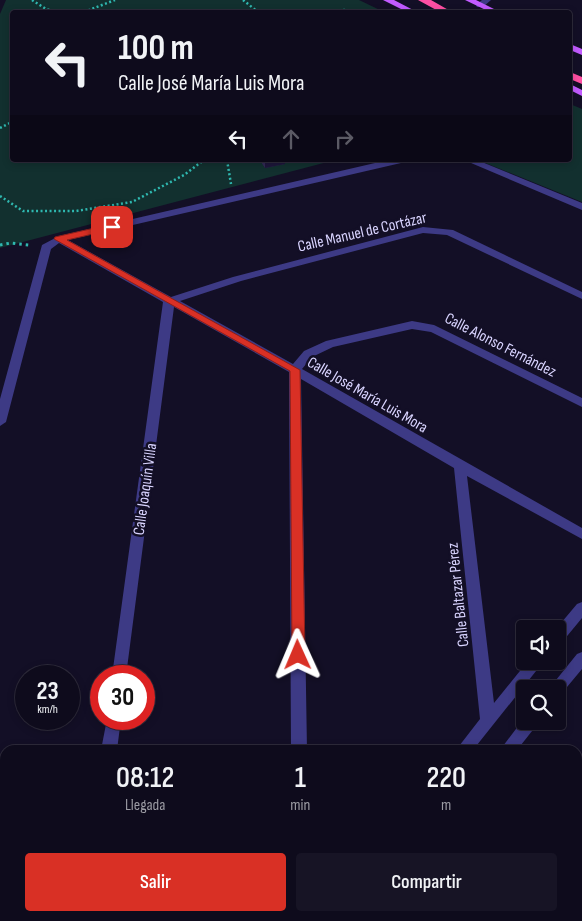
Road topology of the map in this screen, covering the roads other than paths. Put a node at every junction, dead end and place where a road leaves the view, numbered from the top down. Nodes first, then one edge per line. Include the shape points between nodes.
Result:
1 (387, 0) edge
2 (423, 0) edge
3 (469, 0) edge
4 (483, 2) edge
5 (409, 10) edge
6 (443, 10) edge
7 (493, 10) edge
8 (391, 162) edge
9 (474, 162) edge
10 (582, 208) edge
11 (59, 239) junction
12 (582, 296) edge
13 (169, 302) junction
14 (295, 370) junction
15 (582, 403) edge
16 (0, 422) edge
17 (460, 466) junction
18 (582, 534) edge
19 (582, 608) edge
20 (566, 627) edge
21 (582, 658) edge
22 (120, 665) edge
23 (529, 670) edge
24 (564, 680) edge
25 (488, 719) junction
26 (113, 730) edge
27 (524, 730) edge
28 (111, 745) edge
29 (299, 745) edge
30 (468, 745) edge
31 (512, 745) edge

1 - 5 main road
2 - 6 highway
3 - 4 main road
4 - 7 main road
8 - 11 street
9 - 10 street
11 - 13 street, Calle José María Luis Mora
11 - 16 street via 46,247
12 - 13 street, Calle Manuel de Cortázar via 449,232 423,230 237,279
13 - 14 street, Calle José María Luis Mora
13 - 22 street, Calle Joaquín Villa
14 - 15 street, Calle Alonso Fernández via 308,354 330,344 412,325 423,326
14 - 17 street, Calle José María Luis Mora
14 - 29 street
17 - 18 street, Calle José María Luis Mora
17 - 25 street, Calle Baltazar Pérez
19 - 20 street
21 - 24 street
23 - 25 street
25 - 30 street
26 - 28 street
27 - 31 street

